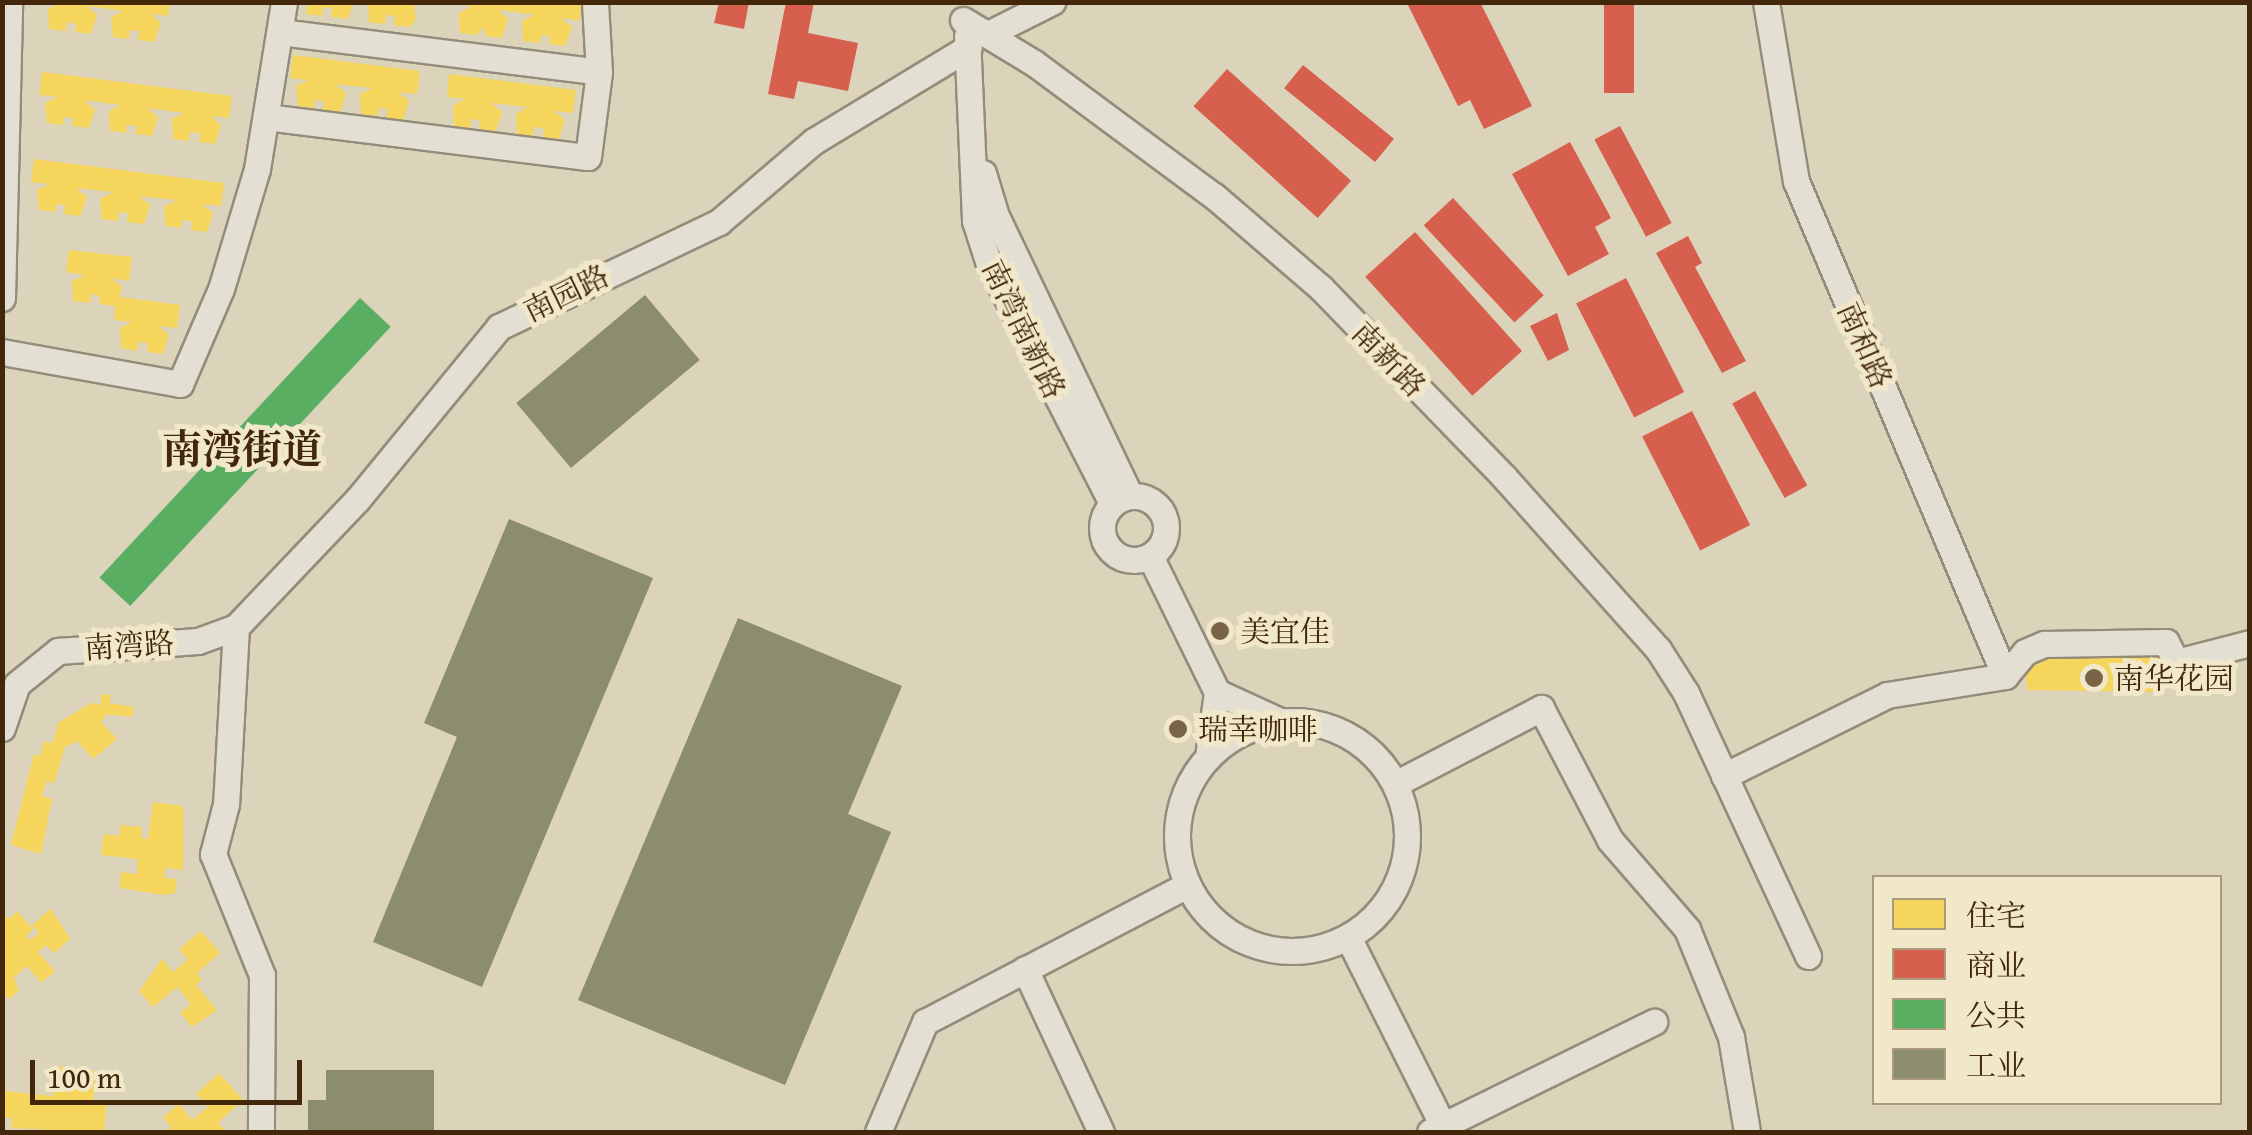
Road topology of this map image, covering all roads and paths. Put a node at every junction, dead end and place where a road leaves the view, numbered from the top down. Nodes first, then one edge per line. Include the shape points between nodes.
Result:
1 (9, 2) edge
2 (284, 2) edge
3 (596, 2) edge
4 (1052, 2) edge
5 (1766, 2) edge
6 (962, 11) edge
7 (280, 32) junction
8 (978, 41) junction
9 (599, 72) junction
10 (266, 116) junction
11 (2, 298) edge
12 (2, 352) edge
13 (1121, 499) junction
14 (1150, 556) junction
15 (236, 627) junction
16 (2250, 644) edge
17 (2005, 676) junction
18 (1218, 692) junction
19 (1280, 721) junction
20 (2, 728) edge
21 (1208, 757) junction
22 (1726, 780) junction
23 (1395, 784) junction
24 (1187, 884) junction
25 (1348, 937) junction
26 (1808, 956) dead end
27 (1024, 969) junction
28 (1654, 1022) dead end
29 (1437, 1130) edge
30 (261, 1132) edge
31 (878, 1132) edge
32 (1101, 1132) edge
33 (1747, 1132) edge

1 - 11 street
2 - 7 street
3 - 9 street
4 - 8 street, 南园路
5 - 17 street, 南和路 via 1796,181
6 - 8 street, 南湾南新路
7 - 9 street
7 - 10 street
8 - 13 street, 南湾南新路 via 974,144 996,216
8 - 15 street, 南园路 via 814,141 719,222 499,327 357,500
8 - 22 street, 南新路 via 1214,196 1321,288 1658,649
9 - 10 street via 588,157
10 - 12 street via 221,289 180,384
13 - 14 street via 1149,499 1164,515 1166,533
13 - 14 street via 1102,521 1110,551 1128,560
14 - 18 street
15 - 20 street, 南湾路 via 198,641 58,651 17,684
15 - 30 street via 227,790 213,854 262,975
16 - 17 street via 2176,662 2166,642 2044,644 2025,652
17 - 22 street via 1888,696
18 - 19 street
18 - 21 street
19 - 21 street via 1239,733
19 - 23 street via 1343,732 1374,754
21 - 24 street via 1186,788 1176,825
22 - 26 street, 南新路
23 - 25 street via 1408,841 1399,880 1377,914
23 - 33 street via 1542,708 1610,840 1687,928 1731,1037
24 - 25 street via 1218,924 1252,944 1307,950
24 - 27 street
25 - 29 street
27 - 31 street via 925,1022
27 - 32 street
28 - 29 street

